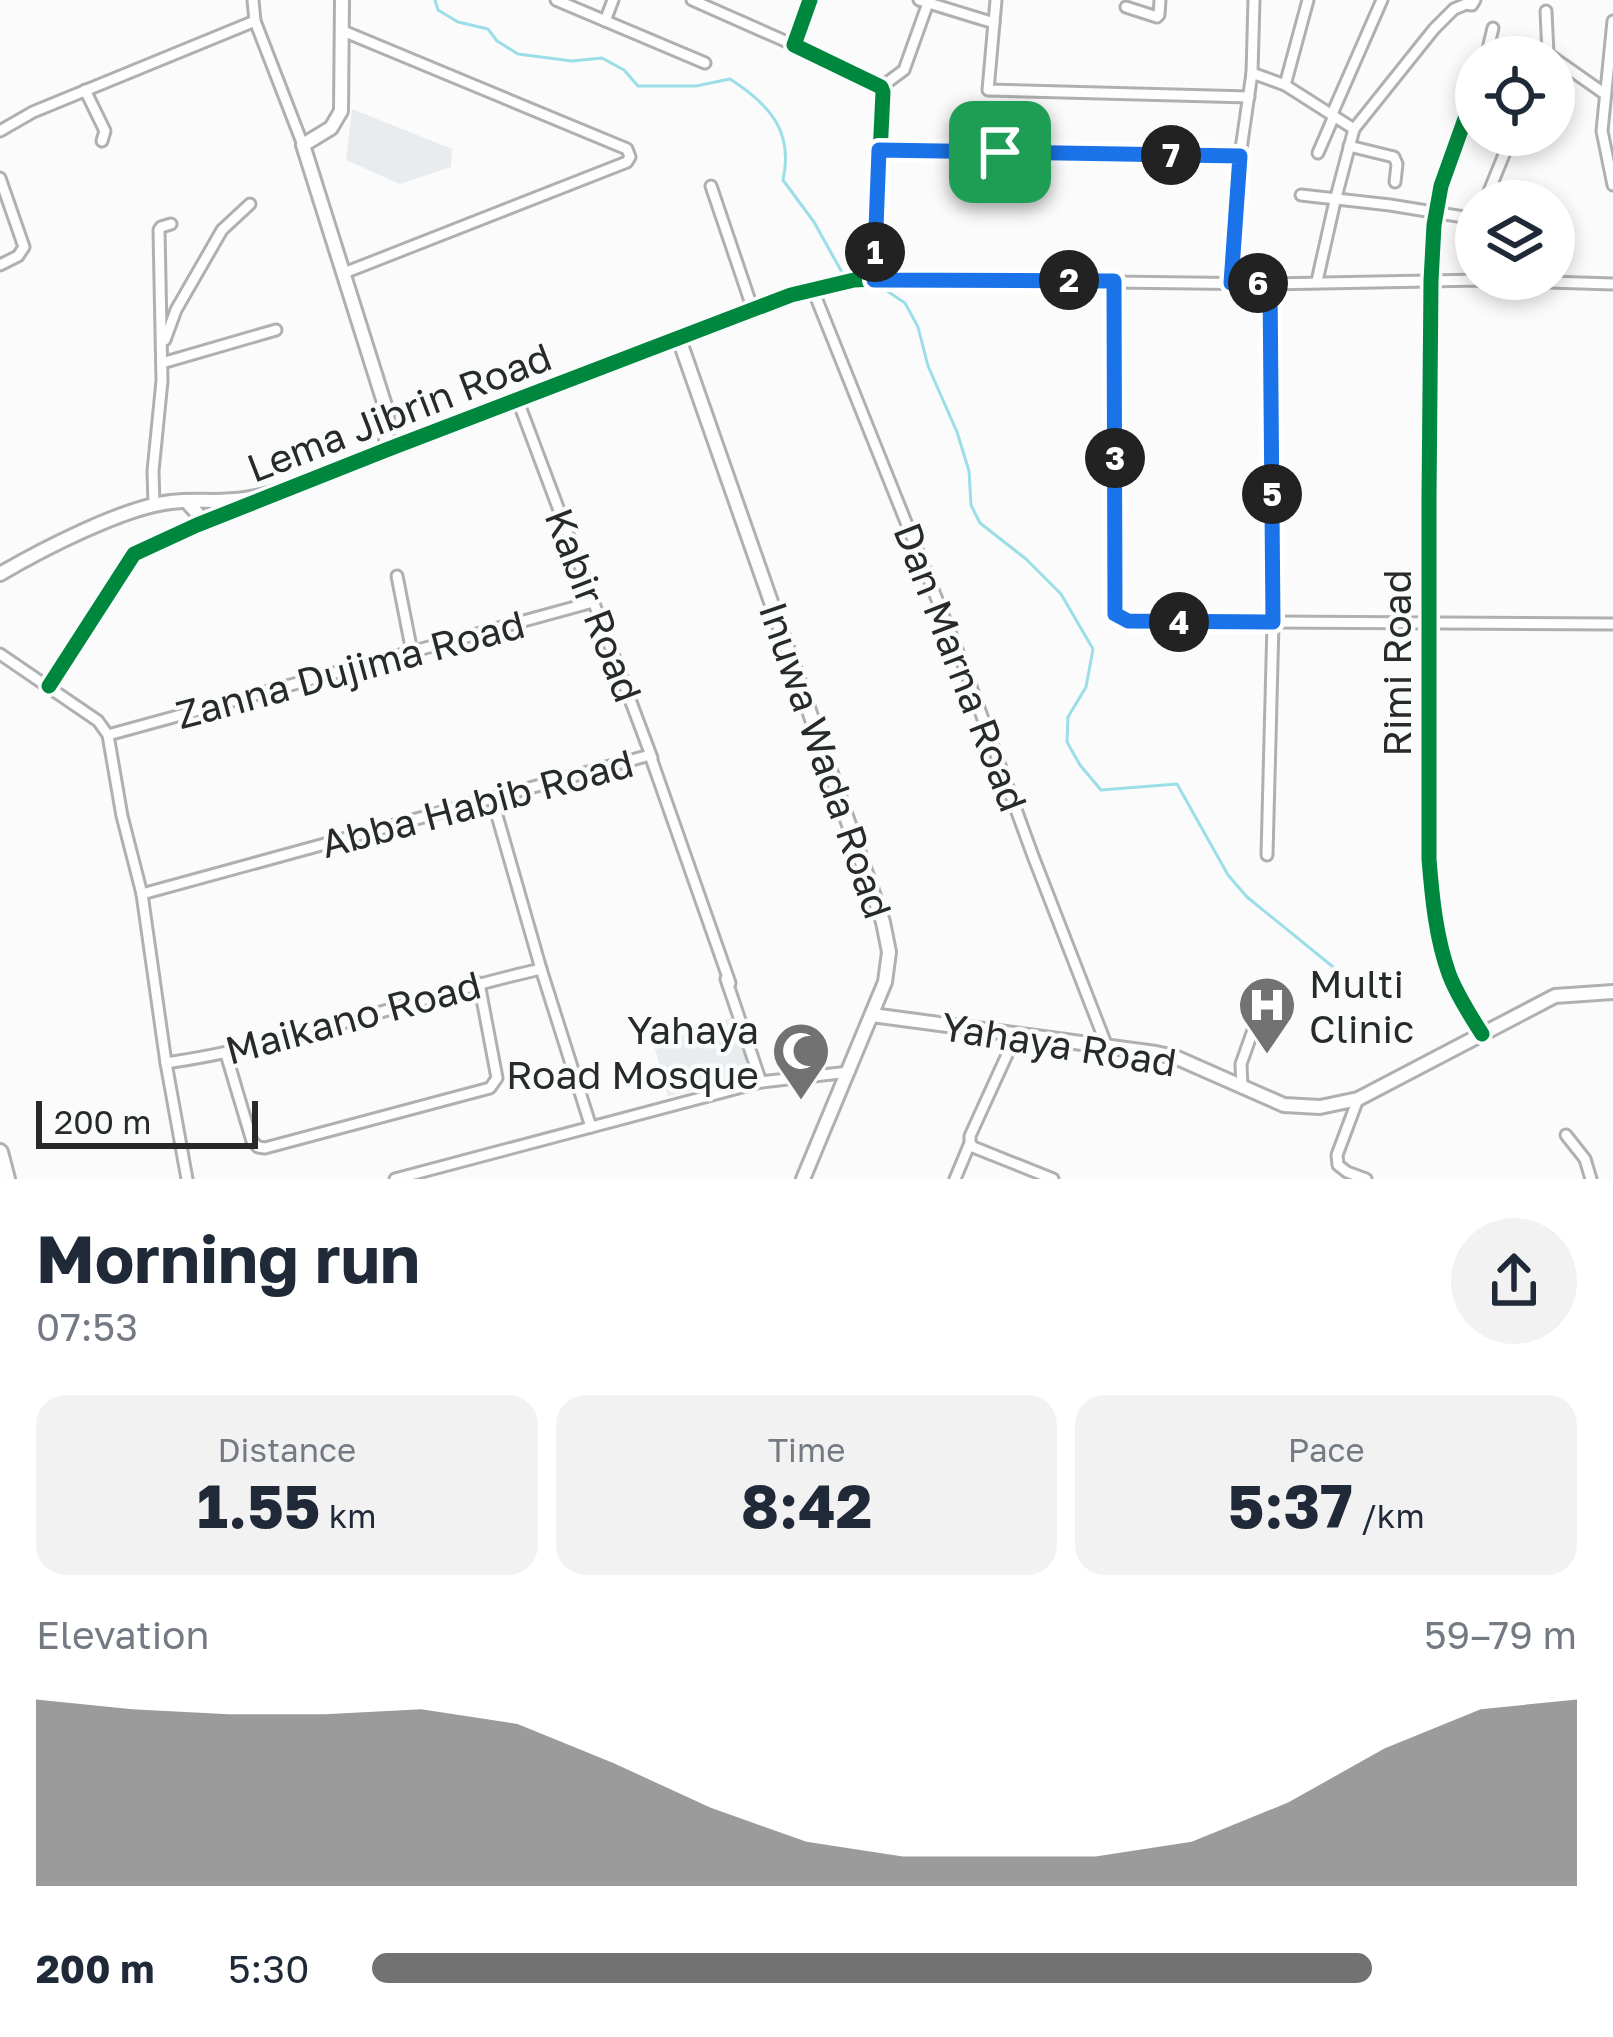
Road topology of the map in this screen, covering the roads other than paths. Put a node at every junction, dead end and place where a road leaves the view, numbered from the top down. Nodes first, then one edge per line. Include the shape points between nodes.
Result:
1 (253, 0) edge
2 (342, 0) edge
3 (556, 0) edge
4 (614, 0) edge
5 (692, 0) edge
6 (810, 0) edge
7 (996, 0) edge
8 (1160, 0) edge
9 (1254, 0) edge
10 (1308, 0) edge
11 (1382, 0) edge
12 (1475, 0) edge
13 (924, 2) edge
14 (1126, 7) dead end
15 (1546, 11) dead end
16 (605, 20) junction
17 (255, 21) junction
18 (1613, 21) edge
19 (994, 23) junction
20 (1493, 28) dead end
21 (343, 32) junction
22 (1491, 36) edge
23 (1545, 36) edge
24 (794, 46) junction
25 (705, 63) dead end
26 (1252, 73) junction
27 (1575, 75) edge
28 (1285, 86) junction
29 (881, 87) junction
30 (85, 90) junction
31 (1606, 94) junction
32 (1249, 97) junction
33 (1333, 115) junction
34 (1354, 129) junction
35 (0, 131) edge
36 (102, 141) dead end
37 (303, 145) junction
38 (1349, 146) junction
39 (1455, 147) edge
40 (879, 150) junction
41 (1318, 153) dead end
42 (1240, 156) junction
43 (0, 178) edge
44 (1395, 182) dead end
45 (712, 185) dead end
46 (1613, 185) edge
47 (1301, 195) dead end
48 (1334, 201) junction
49 (250, 204) dead end
50 (1436, 212) junction
51 (1455, 215) edge
52 (171, 224) dead end
53 (0, 265) edge
54 (344, 273) junction
55 (874, 280) junction
56 (1114, 281) junction
57 (1318, 281) junction
58 (1430, 281) junction
59 (1231, 283) junction
60 (1270, 284) junction
61 (1613, 284) edge
62 (814, 290) junction
63 (753, 310) junction
64 (276, 330) dead end
65 (679, 339) junction
66 (163, 345) junction
67 (162, 363) junction
68 (518, 400) junction
69 (386, 450) junction
70 (308, 482) junction
71 (186, 502) junction
72 (154, 505) junction
73 (197, 526) junction
74 (2, 571) edge
75 (397, 576) dead end
76 (592, 602) junction
77 (1273, 622) junction
78 (1429, 623) junction
79 (1613, 625) edge
80 (412, 652) junction
81 (0, 654) edge
82 (50, 686) junction
83 (108, 735) junction
84 (650, 755) junction
85 (492, 798) junction
86 (1267, 855) dead end
87 (142, 894) junction
88 (541, 969) junction
89 (479, 982) junction
90 (730, 983) dead end
91 (1613, 992) edge
92 (872, 1015) junction
93 (1257, 1018) dead end
94 (1482, 1034) junction
95 (1016, 1035) junction
96 (1106, 1045) junction
97 (226, 1054) junction
98 (166, 1063) junction
99 (849, 1072) junction
100 (761, 1082) junction
101 (1242, 1088) junction
102 (1358, 1099) junction
103 (591, 1127) junction
104 (1566, 1135) dead end
105 (970, 1143) junction
106 (0, 1152) edge
107 (7, 1179) edge
108 (187, 1179) edge
109 (395, 1179) edge
110 (803, 1179) edge
111 (955, 1179) edge
112 (1053, 1179) edge
113 (1366, 1179) edge
114 (1591, 1179) edge

1 - 17 street
2 - 21 street
3 - 16 street
4 - 16 street
5 - 24 street
6 - 24 street
7 - 19 street
8 - 14 street via 1156,17
9 - 26 street
10 - 28 street
11 - 33 street
12 - 34 street via 1434,29
13 - 19 street
13 - 29 street via 904,70
15 - 23 street
16 - 25 street
17 - 30 street
17 - 37 street
18 - 31 street
19 - 32 street via 988,90
20 - 22 street
21 - 37 street via 341,111 331,128
21 - 54 street via 627,149 630,157
24 - 29 street
26 - 28 street
26 - 32 street
27 - 31 street
28 - 33 street
29 - 40 street
30 - 35 street
30 - 36 street via 105,131
31 - 46 street via 1602,130
32 - 42 street
33 - 34 street
33 - 41 street
34 - 38 street
37 - 54 street
38 - 44 street via 1394,157
38 - 48 street
39 - 50 street, Rimi Road
40 - 42 street
40 - 55 street
42 - 59 street
43 - 53 street via 23,247
45 - 63 street
47 - 48 street
48 - 50 street
48 - 57 street
49 - 66 street via 222,230
50 - 51 street
50 - 58 street, Rimi Road
52 - 66 street via 159,230
54 - 69 street via 388,412
55 - 56 street
55 - 62 street, Lema Jibrin Road
56 - 59 street
56 - 77 street via 1115,614 1128,621
57 - 58 street
57 - 60 street
58 - 61 street
58 - 78 street, Rimi Road
59 - 60 street
60 - 77 street
62 - 63 street, Lema Jibrin Road
62 - 96 street, Dan Marna Road
63 - 65 street, Lema Jibrin Road
64 - 67 street
65 - 68 street, Lema Jibrin Road
65 - 92 street, Inuwa Wada Road via 883,922 889,952
66 - 67 street
67 - 72 street
68 - 69 street, Lema Jibrin Road
68 - 76 street, Kabir Road
69 - 70 street, Lema Jibrin Road
70 - 71 street via 244,500
70 - 73 street, Lema Jibrin Road
71 - 72 street
71 - 73 street
72 - 74 street
73 - 82 street, Lema Jibrin Road via 134,554
75 - 80 street
76 - 80 street, Zanna Dujima Road
76 - 84 street, Kabir Road
77 - 78 street
77 - 86 street
78 - 79 street
78 - 94 street, Rimi Road via 1432,898 1450,978
80 - 83 street, Zanna Dujima Road
81 - 82 street
82 - 83 street
83 - 87 street
84 - 85 street, Abba Habib Road
84 - 90 street, Abba Habib Road
84 - 100 street, Kabir Road
85 - 87 street, Abba Habib Road
85 - 88 street
87 - 98 street
88 - 89 street, Maikano Road
88 - 103 street
89 - 97 street, Maikano Road
89 - 97 street via 497,1078 490,1088 265,1148 252,1141
91 - 94 street, Yahaya Road via 1556,997
92 - 95 street, Yahaya Road
92 - 99 street, Inuwa Wada Road
93 - 101 street via 1241,1064
94 - 102 street, Yahaya Road
95 - 96 street, Yahaya Road
95 - 105 street
96 - 101 street, Yahaya Road via 1175,1058
97 - 98 street, Maikano Road
98 - 108 street
99 - 100 street
99 - 110 street, Inuwa Wada Road
100 - 103 street
101 - 102 street, Yahaya Road via 1303,1107
102 - 113 street via 1337,1155 1338,1165
103 - 109 street
104 - 114 street
105 - 111 street
105 - 112 street
106 - 107 main road

